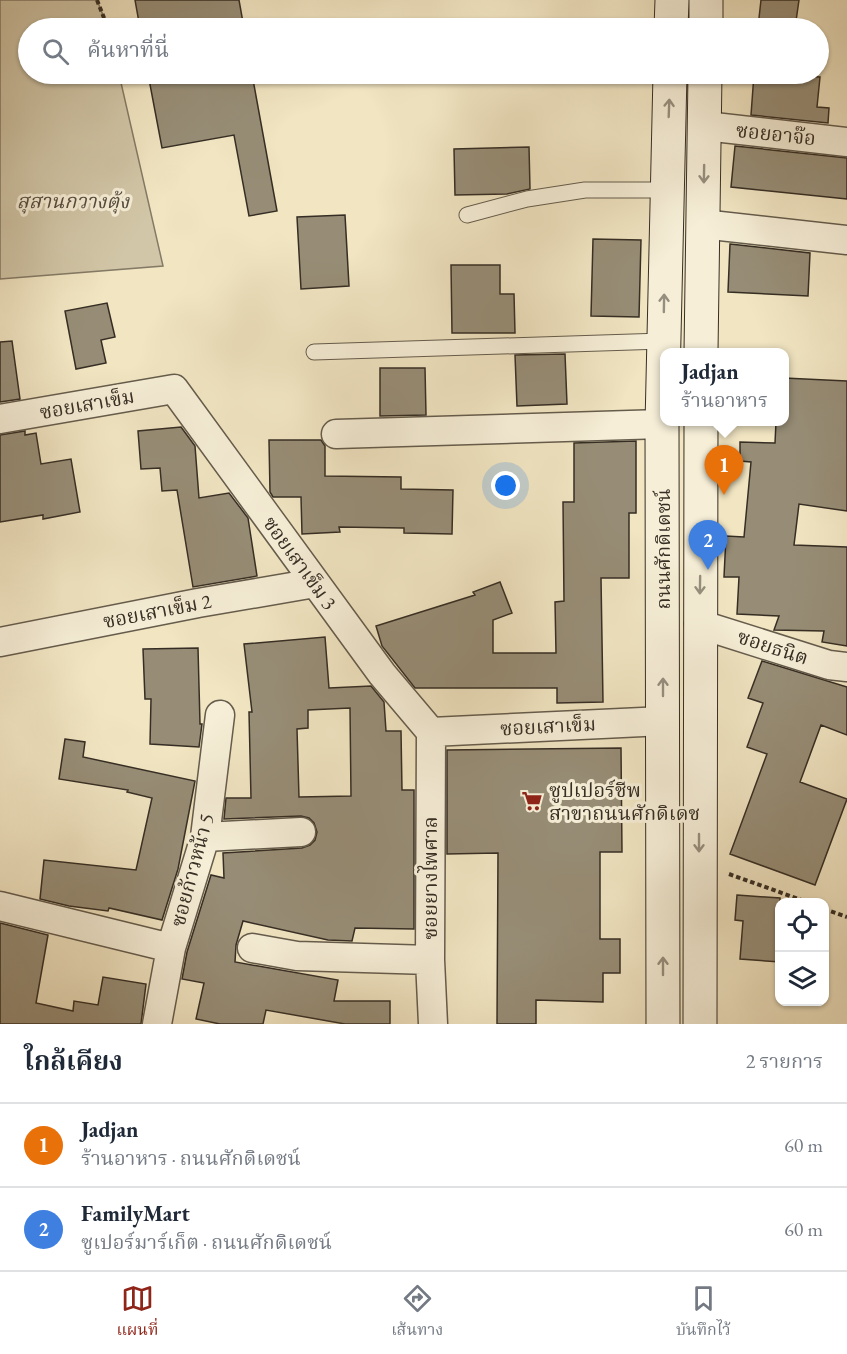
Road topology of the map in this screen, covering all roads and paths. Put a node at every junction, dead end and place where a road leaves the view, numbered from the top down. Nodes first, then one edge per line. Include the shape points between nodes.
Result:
1 (97, 0) edge
2 (672, 0) edge
3 (706, 0) edge
4 (104, 18) edge
5 (671, 18) edge
6 (706, 18) edge
7 (670, 84) edge
8 (705, 84) edge
9 (705, 126) junction
10 (847, 142) edge
11 (666, 190) junction
12 (466, 215) dead end
13 (702, 224) junction
14 (847, 240) edge
15 (663, 340) junction
16 (663, 348) edge
17 (701, 348) edge
18 (314, 352) dead end
19 (174, 389) joint
20 (0, 419) edge
21 (660, 424) edge
22 (662, 426) edge
23 (701, 426) edge
24 (336, 434) dead end
25 (315, 583) junction
26 (699, 624) junction
27 (0, 642) edge
28 (847, 667) edge
29 (220, 715) dead end
30 (664, 721) junction
31 (431, 732) junction
32 (301, 832) dead end
33 (205, 837) junction
34 (700, 866) junction
35 (794, 898) edge
36 (0, 906) edge
37 (829, 911) edge
38 (847, 918) edge
39 (171, 948) junction
40 (252, 948) dead end
41 (430, 960) junction
42 (157, 1024) edge
43 (433, 1024) edge
44 (663, 1024) edge
45 (700, 1024) edge

1 - 4 path
2 - 5 main road
3 - 6 main road
11 -> 7 main road, ถนนศักดิเดชน์
8 - 9 main road
9 - 10 street, ซอยอาจ๊อ
9 -> 13 main road
11 - 12 lane via 585,190 526,199
15 -> 11 main road, ถนนศักดิเดชน์
13 - 14 street
13 - 17 main road
15 - 16 main road, ถนนศักดิเดชน์
15 - 18 lane
19 - 20 street, ซอยเสาเข็ม
19 - 25 street, ซอยเสาเข็ม 3
21 - 24 street
30 -> 22 main road, ถนนศักดิเดชน์
23 -> 26 main road, ถนนศักดิเดชน์
25 - 27 street, ซอยเสาเข็ม 2
25 - 31 street, ซอยเสาเข็ม 3 via 382,674
26 - 28 street, ซอยธนิต via 829,665
26 -> 34 main road, ถนนศักดิเดชน์
29 - 33 street, ซอยก้าวหน้า 5
30 - 31 street, ซอยเสาเข็ม
44 -> 30 main road, ถนนศักดิเดชน์
31 - 41 street, ซอยยางไพศาล
32 - 33 street
33 - 39 street, ซอยก้าวหน้า 5
34 - 35 path
34 - 45 main road, ถนนศักดิเดชน์
36 - 39 street
37 - 38 path
39 - 42 street, ซอยก้าวหน้า 5
40 - 41 street via 297,956
41 - 43 street, ซอยยางไพศาล

